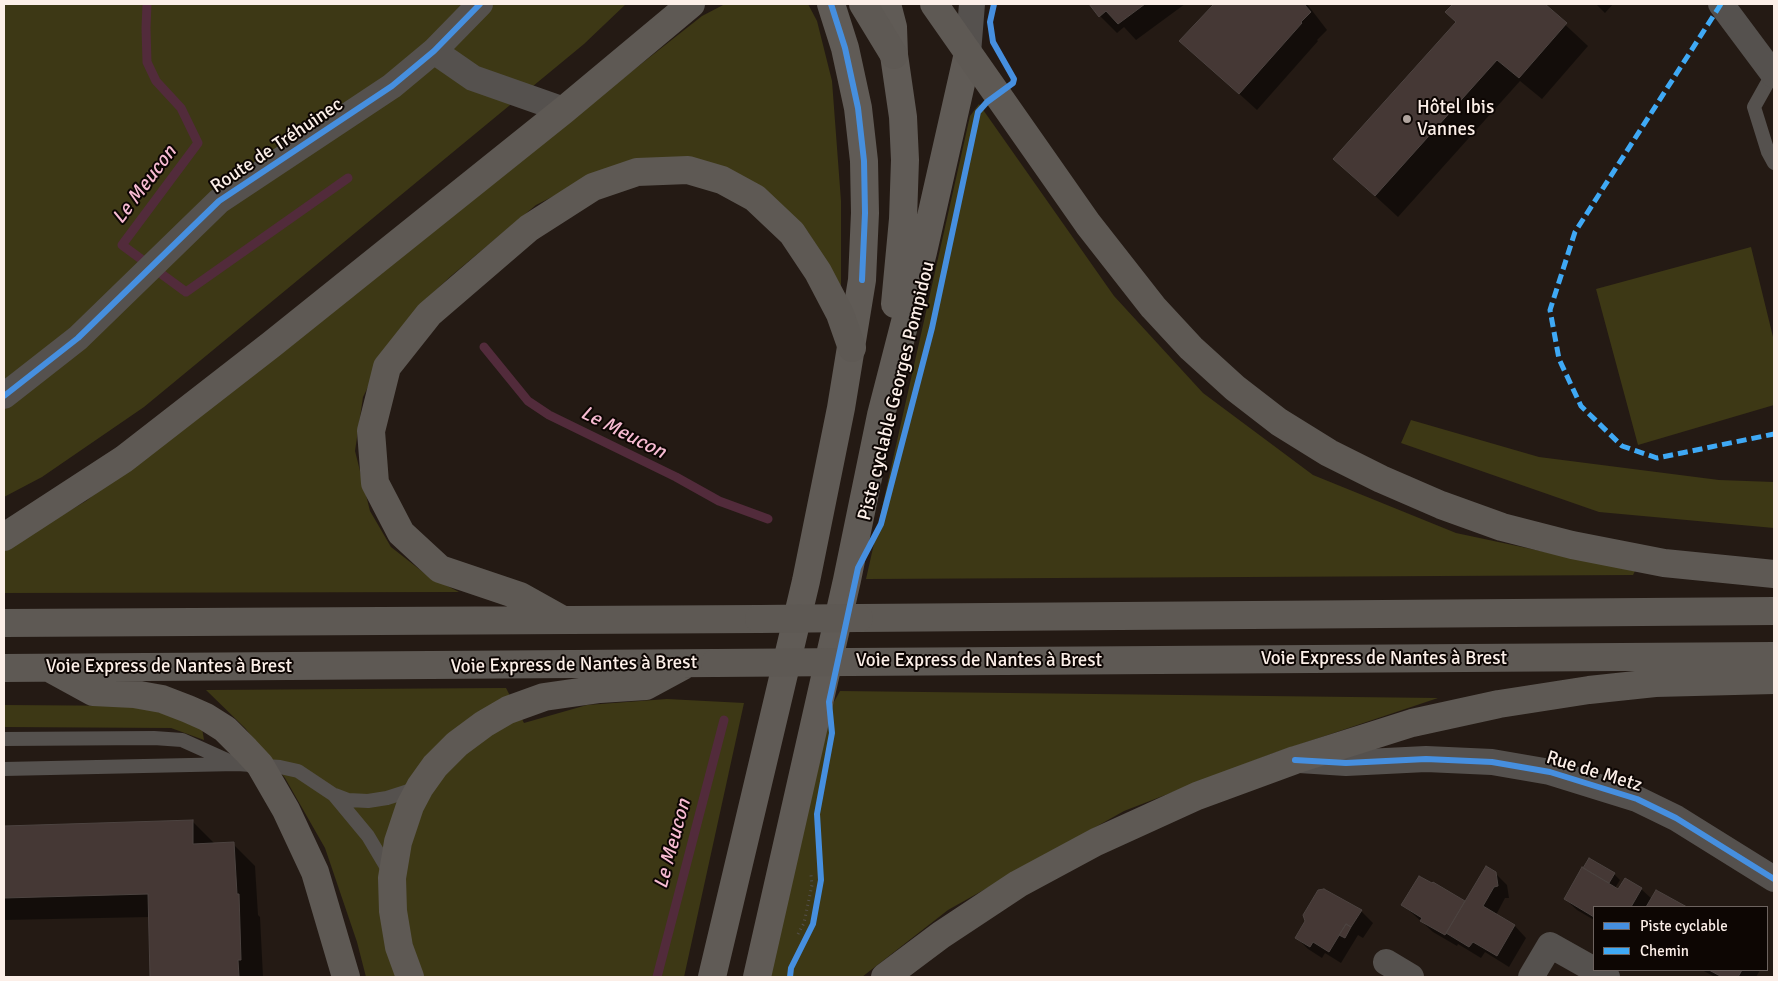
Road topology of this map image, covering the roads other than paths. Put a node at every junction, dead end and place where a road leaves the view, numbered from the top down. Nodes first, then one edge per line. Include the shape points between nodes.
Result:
1 (480, 4) edge
2 (691, 4) edge
3 (831, 4) edge
4 (863, 4) edge
5 (887, 4) edge
6 (934, 4) edge
7 (972, 4) edge
8 (1721, 4) edge
9 (434, 51) junction
10 (968, 54) junction
11 (894, 55) junction
12 (1774, 74) edge
13 (564, 110) junction
14 (1774, 163) edge
15 (852, 348) junction
16 (4, 396) edge
17 (881, 415) junction
18 (4, 537) edge
19 (1774, 574) edge
20 (1774, 611) edge
21 (563, 620) junction
22 (4, 623) edge
23 (1774, 656) edge
24 (686, 664) junction
25 (4, 668) edge
26 (49, 668) junction
27 (1774, 680) edge
28 (4, 739) edge
29 (1295, 760) junction
30 (248, 765) junction
31 (4, 768) edge
32 (420, 787) junction
33 (334, 795) junction
34 (392, 878) junction
35 (1774, 879) edge
36 (1386, 962) dead end
37 (1593, 969) edge
38 (346, 977) edge
39 (410, 977) edge
40 (712, 977) edge
41 (758, 977) edge
42 (885, 977) edge
43 (1411, 977) edge
44 (1531, 977) edge

1 - 9 street, Route de Tréhuinec
2 - 13 highway
3 - 15 main road via 846,48 864,162 862,280
4 - 11 highway
5 - 11 main road via 893,27
6 - 10 highway
7 - 10 street
8 - 12 street
9 - 13 street via 473,78
9 - 16 street, Route de Tréhuinec via 392,86 219,201 78,338
10 - 17 main road via 923,252
10 - 19 highway via 1088,224 1153,307 1191,348 1279,422 1329,453 1381,479 1502,527 1664,563
11 - 17 main road via 903,117 903,219
12 - 14 lane via 1754,107
13 - 18 highway via 124,459
15 - 21 highway via 836,306 792,233 755,198 722,180 688,170 637,172 593,187 529,228 429,314 387,367 371,431 375,483 401,533 440,569 520,596
15 - 40 main road via 806,581
17 - 41 main road
20 - 21 highway, bridge
21 - 22 highway
23 - 24 highway, Voie Express de Nantes à Brest, bridge
24 - 26 highway, Voie Express de Nantes à Brest
24 - 32 highway via 646,686 544,697 508,710 457,744
25 - 26 highway, Voie Express de Nantes à Brest
26 - 30 highway via 93,692 162,699 206,717 224,730
27 - 29 highway via 1655,683 1499,704 1412,723
28 - 30 lane via 182,740
29 - 35 street, Rue de Metz via 1492,762 1550,772 1637,799 1676,818
29 - 42 highway via 1197,796 1096,842 1018,884
30 - 31 lane
30 - 33 lane via 298,771
30 - 38 highway via 286,810 315,872
32 - 33 lane via 368,801
32 - 34 highway via 398,842
33 - 34 lane via 368,836
34 - 39 highway via 398,947
36 - 43 street
37 - 44 street via 1550,945

